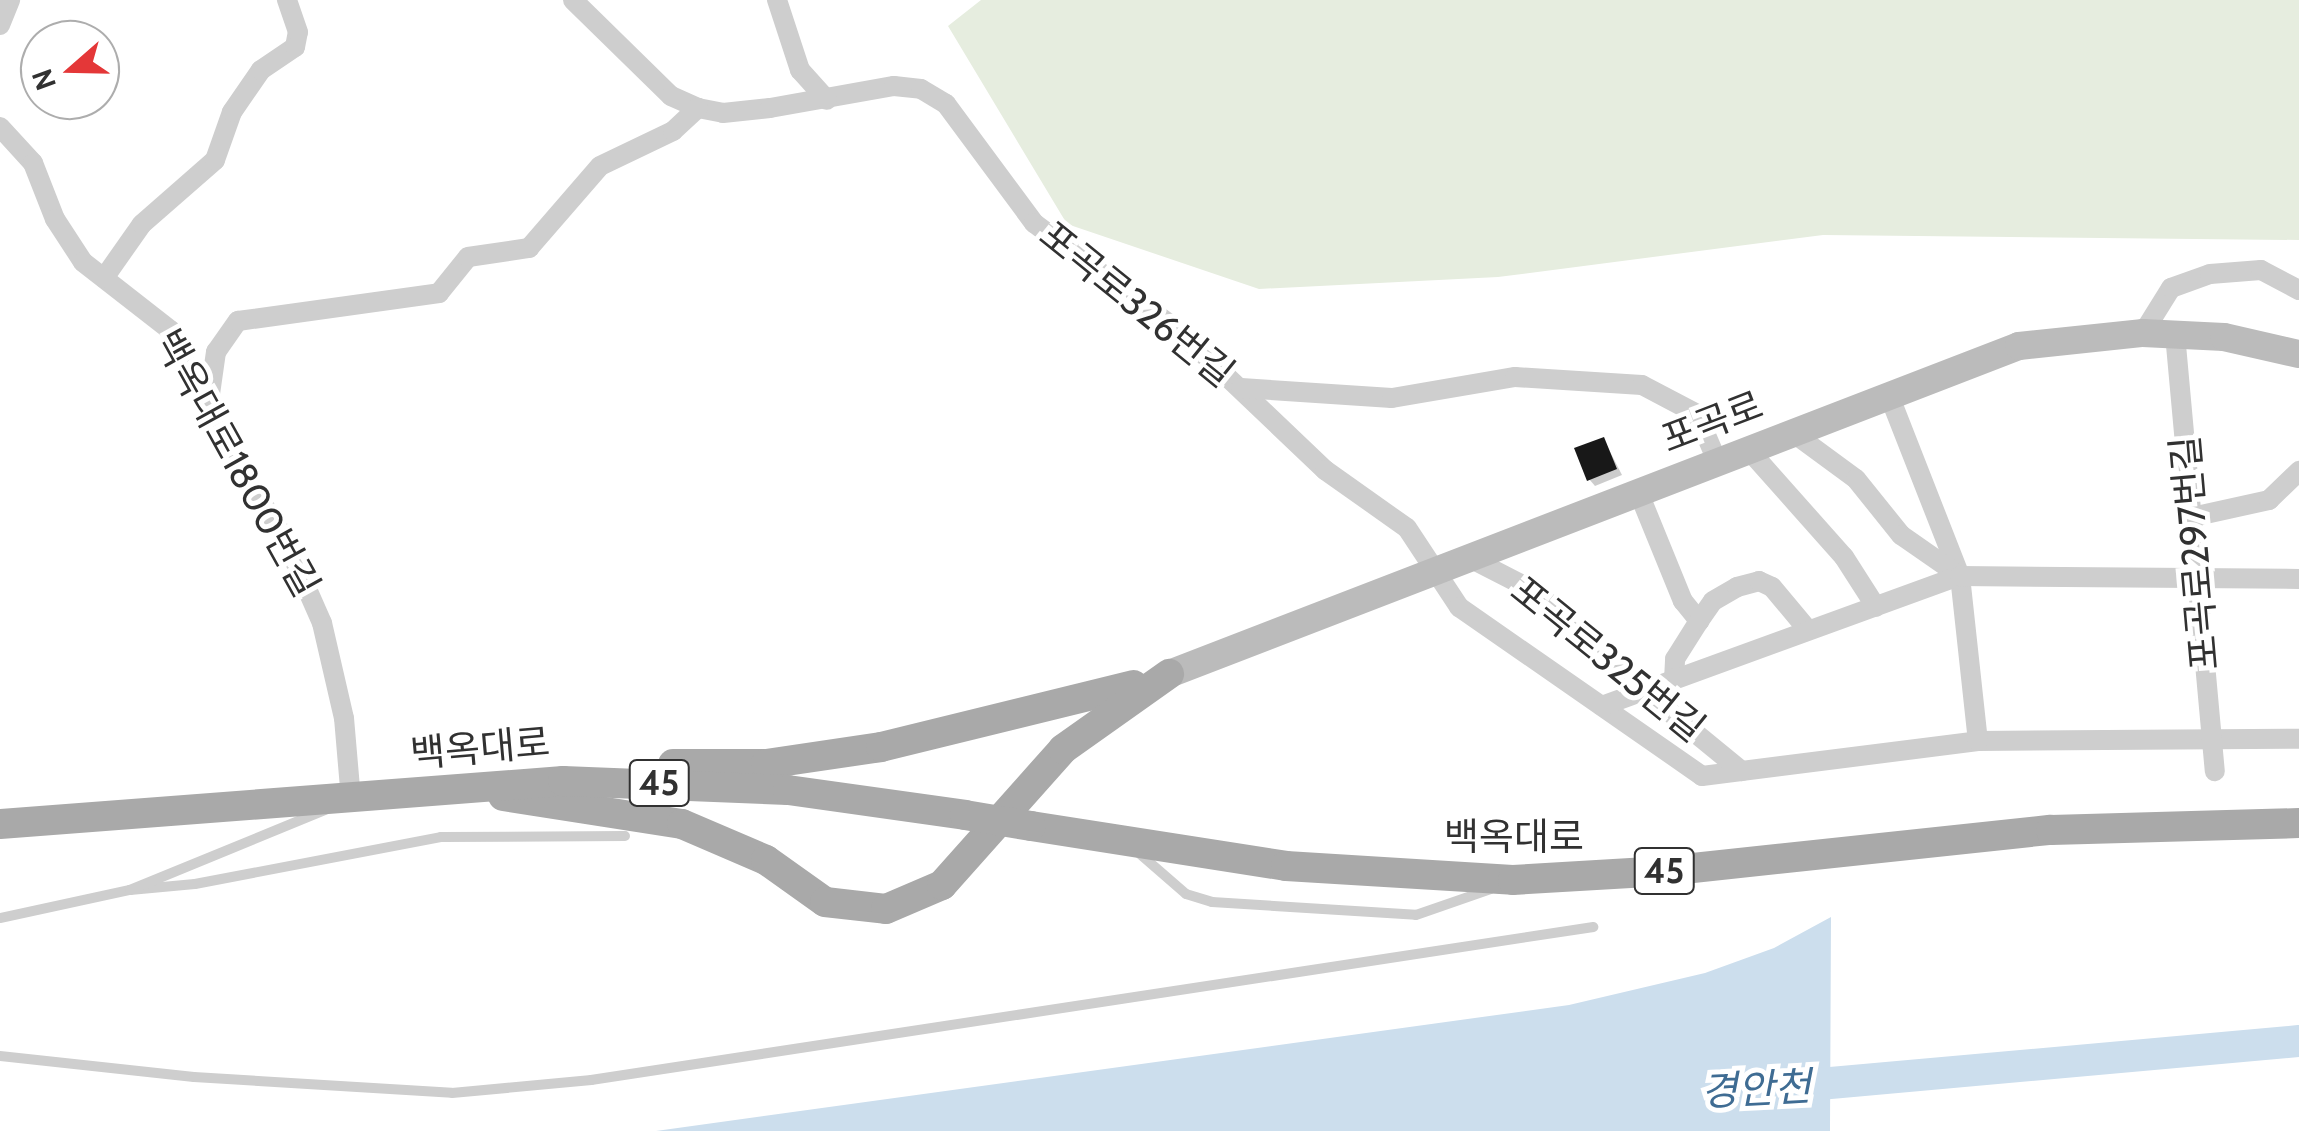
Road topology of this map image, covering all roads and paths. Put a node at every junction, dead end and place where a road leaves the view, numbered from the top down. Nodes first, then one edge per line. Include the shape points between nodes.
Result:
1 (10, 0) edge
2 (287, 0) edge
3 (573, 0) edge
4 (777, 0) edge
5 (0, 25) edge
6 (827, 100) junction
7 (698, 108) junction
8 (0, 128) edge
9 (104, 278) junction
10 (2299, 290) edge
11 (2143, 333) junction
12 (2175, 334) junction
13 (2299, 354) edge
14 (1241, 388) junction
15 (1889, 394) junction
16 (208, 410) junction
17 (1792, 432) junction
18 (1748, 449) junction
19 (1717, 461) junction
20 (2299, 471) edge
21 (1638, 491) junction
22 (2192, 517) junction
23 (1468, 556) junction
24 (1436, 569) junction
25 (1960, 576) junction
26 (2198, 579) junction
27 (2299, 580) edge
28 (1876, 606) junction
29 (1698, 621) junction
30 (1808, 630) junction
31 (1169, 674) junction
32 (1674, 680) junction
33 (1649, 689) junction
34 (1602, 706) junction
35 (2211, 739) junction
36 (2299, 739) edge
37 (1978, 741) junction
38 (1742, 771) junction
39 (2214, 771) dead end
40 (471, 790) junction
41 (351, 799) junction
42 (2299, 823) edge
43 (0, 824) edge
44 (625, 836) dead end
45 (1128, 844) junction
46 (1514, 880) junction
47 (130, 890) junction
48 (0, 918) edge
49 (1593, 927) dead end
50 (0, 1056) edge

1 - 5 street
2 - 9 street via 298,32 295,47 253,80 232,112 215,160 142,224
3 - 7 street via 671,96
4 - 6 street via 800,70
6 - 7 street, 포곡로326번길 via 723,113
6 - 14 street, 포곡로326번길 via 894,86 921,89 946,104 1034,224 1179,331
7 - 16 street via 673,132 600,166 529,248 468,257 439,293 238,321 216,352
8 - 9 street, 백옥대로1800번길 via 34,164 67,242
9 - 16 street, 백옥대로1800번길 via 170,330
10 - 11 street via 2262,270 2210,274 2171,288
11 - 12 street, 포곡로
11 - 15 street, 포곡로 via 2033,343
12 - 13 street, 포곡로
12 - 22 street, 포곡로297번길
14 - 19 street via 1392,398 1514,377 1642,385 1696,414
14 - 24 street, 포곡로326번길 via 1325,470 1408,528
15 - 17 street, 포곡로
15 - 25 street
16 - 41 street, 백옥대로1800번길 via 285,540 322,622 344,718
17 - 18 street, 포곡로
17 - 25 street via 1856,479 1902,536
18 - 19 street, 포곡로
18 - 28 street via 1844,558
19 - 21 street, 포곡로
20 - 22 street via 2269,500
21 - 23 street, 포곡로
21 - 29 street via 1683,601
22 - 26 street, 포곡로297번길
23 - 24 street, 포곡로
23 - 33 street, 포곡로325번길 via 1526,583 1567,628
24 - 31 street, 포곡로
24 - 34 street, 포곡로326번길 via 1459,607
25 - 26 street
25 - 28 street
25 - 37 street
26 - 27 street
26 - 35 street, 포곡로297번길
28 - 30 street
29 - 30 street via 1713,601 1759,581
29 - 32 street via 1675,659
30 - 32 street
31 - 40 main road via 1057,708 881,747 766,764 625,764
31 - 40 main road via 1063,749 942,885 886,909 825,902 753,853 682,824
32 - 33 street
33 - 34 street
33 - 38 street, 포곡로325번길
34 - 38 street, 포곡로326번길 via 1702,776
35 - 36 street, 포곡로326번길
35 - 37 street, 포곡로326번길
35 - 39 street, 포곡로297번길
37 - 38 street, 포곡로326번길
40 - 41 main road, 백옥대로 / 45
40 - 45 main road, 백옥대로 / 45, bridge via 563,781 719,785 966,815
41 - 43 main road, 백옥대로 / 45
41 - 47 lane
42 - 46 main road, 백옥대로 / 45 via 2052,830 1665,872
44 - 47 lane via 440,837
45 - 46 main road, 백옥대로 / 45 via 1286,866
45 - 46 lane via 1186,894 1212,902 1416,915
47 - 48 lane
49 - 50 lane via 591,1080 452,1093 194,1077

